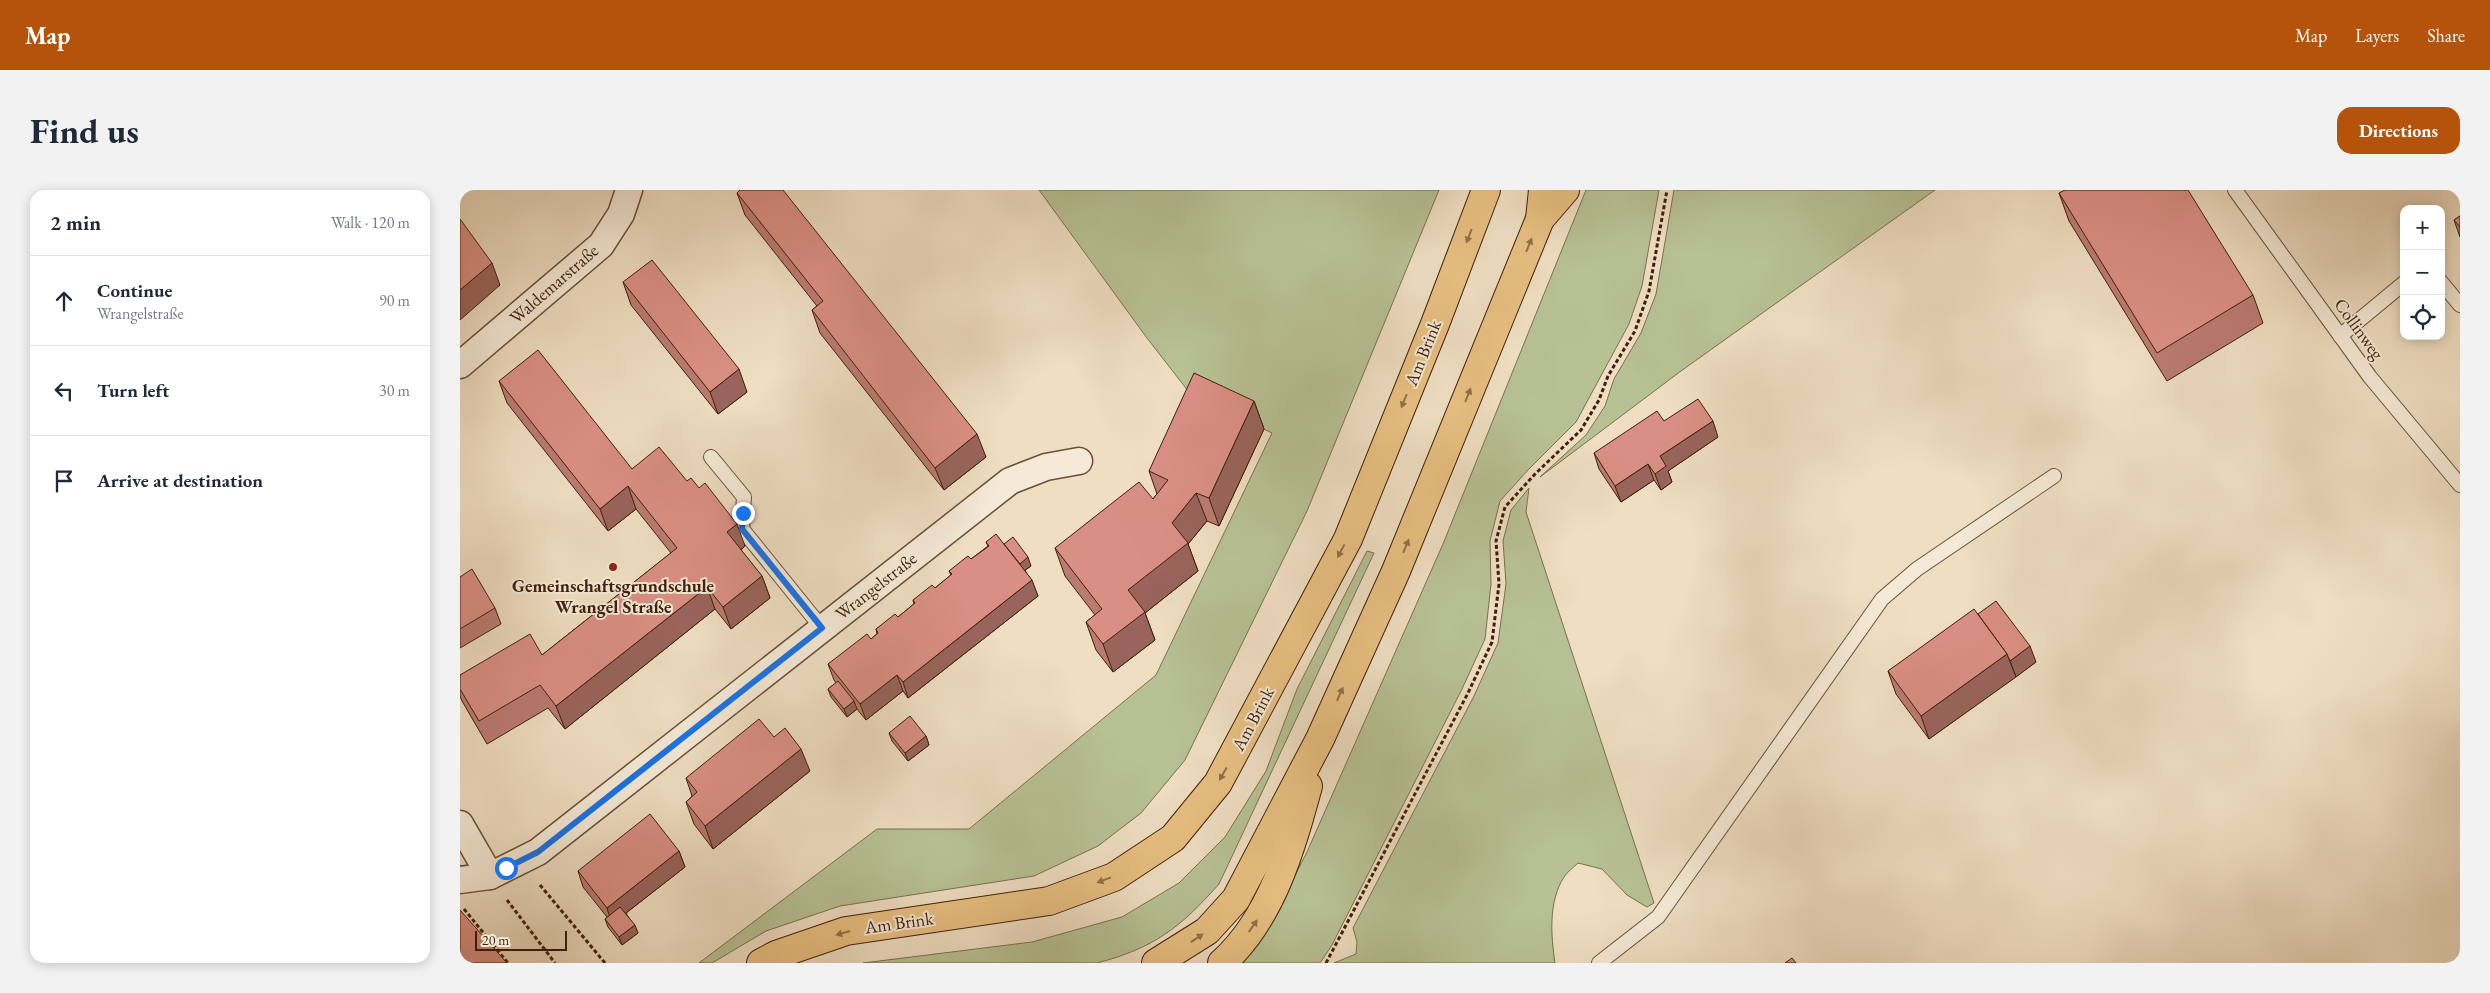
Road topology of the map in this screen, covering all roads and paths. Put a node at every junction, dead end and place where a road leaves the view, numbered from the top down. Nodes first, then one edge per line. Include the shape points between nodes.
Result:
1 (629, 190) edge
2 (1486, 190) edge
3 (1543, 190) edge
4 (1565, 190) edge
5 (1667, 190) edge
6 (2235, 190) edge
7 (1540, 219) junction
8 (2400, 286) edge
9 (2445, 287) edge
10 (2460, 305) edge
11 (2340, 336) junction
12 (460, 365) edge
13 (711, 457) dead end
14 (1080, 461) dead end
15 (2054, 476) dead end
16 (2460, 485) edge
17 (822, 628) junction
18 (1320, 739) junction
19 (460, 824) edge
20 (490, 876) junction
21 (460, 880) edge
22 (533, 889) dead end
23 (516, 898) dead end
24 (508, 902) junction
25 (499, 903) dead end
26 (472, 907) dead end
27 (462, 909) edge
28 (508, 963) edge
29 (555, 963) edge
30 (605, 963) edge
31 (761, 963) edge
32 (1156, 963) edge
33 (1222, 963) edge
34 (1326, 963) edge
35 (1600, 963) edge

1 - 12 street, Waldemarstraße via 621,214 601,245
2 -> 31 highway, Am Brink via 1348,539 1218,784 1174,838 1114,877 1049,901 846,931
3 - 7 highway
4 - 7 highway
5 - 34 path via 1649,291 1634,330 1581,430 1505,507 1496,542 1499,584 1492,642
6 - 11 lane, Collinweg
18 -> 7 highway via 1396,571
8 - 11 lane
9 - 10 lane
11 - 16 lane, Collinweg
13 - 17 lane via 744,497 742,529
14 - 17 street, Wrangelstraße via 1046,467 1010,481
15 - 35 lane via 1917,569 1882,599 1658,916
17 - 20 street, Wrangelstraße via 538,852
32 -> 18 highway via 1207,931 1236,899
33 -> 18 highway via 1235,951 1260,915 1291,850
19 - 20 street
20 - 21 street, Wrangelstraße
20 - 24 path
22 - 30 path via 541,884
23 - 24 path
24 - 25 path
24 - 29 path
26 - 27 path
27 - 28 path

